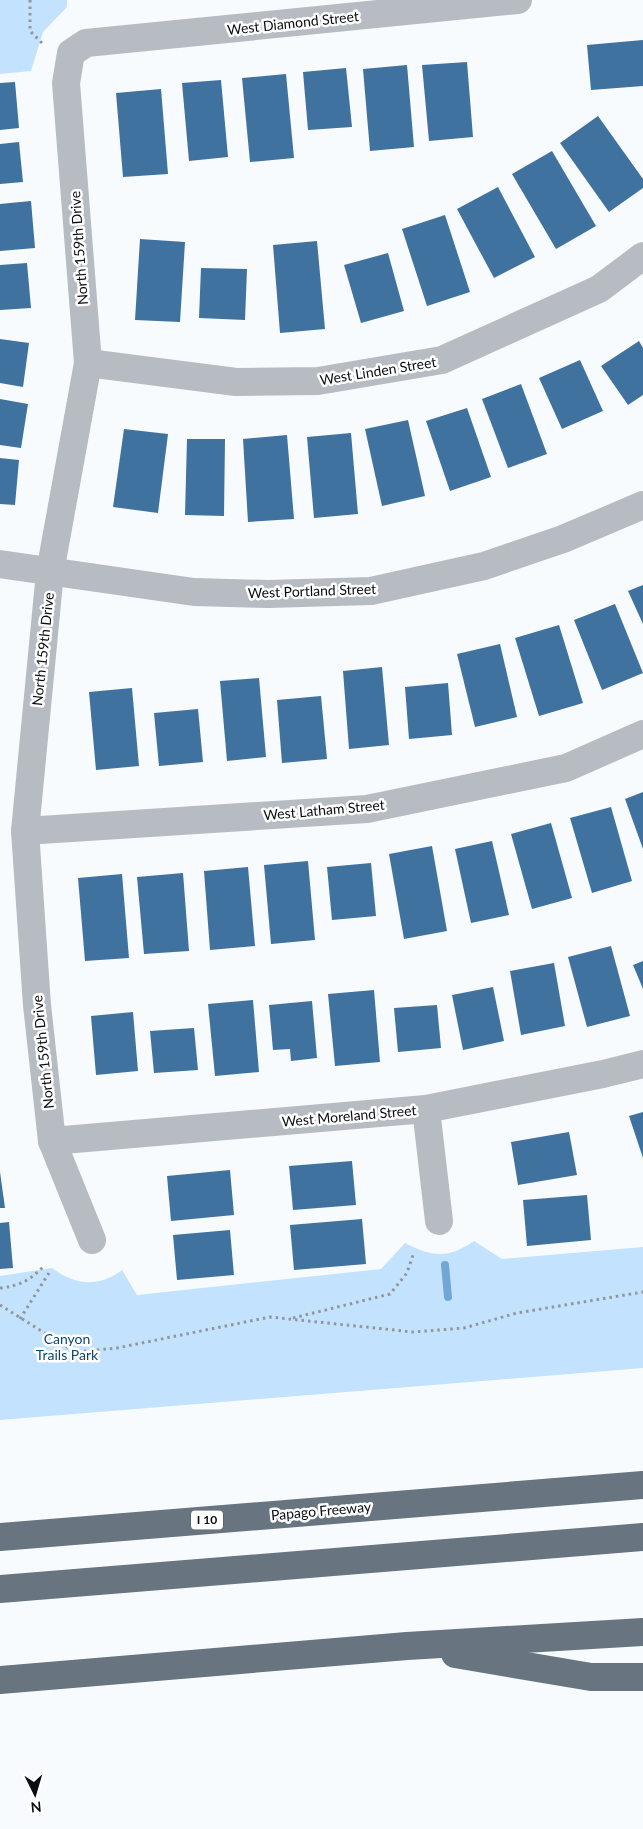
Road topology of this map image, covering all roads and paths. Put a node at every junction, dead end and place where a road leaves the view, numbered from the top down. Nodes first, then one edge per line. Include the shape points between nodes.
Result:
1 (30, 0) edge
2 (518, 0) edge
3 (43, 44) dead end
4 (71, 53) joint
5 (643, 256) edge
6 (88, 363) junction
7 (643, 505) edge
8 (0, 564) edge
9 (50, 572) junction
10 (643, 734) edge
11 (25, 831) junction
12 (643, 1064) edge
13 (426, 1109) junction
14 (52, 1141) junction
15 (440, 1221) dead end
16 (92, 1240) dead end
17 (414, 1252) dead end
18 (43, 1267) dead end
19 (49, 1273) dead end
20 (0, 1288) edge
21 (643, 1292) edge
22 (0, 1305) edge
23 (20, 1319) junction
24 (290, 1319) junction
25 (643, 1477) edge
26 (643, 1485) edge
27 (610, 1487) junction
28 (0, 1537) edge
29 (643, 1537) edge
30 (0, 1589) edge
31 (643, 1632) edge
32 (407, 1646) junction
33 (643, 1677) edge
34 (0, 1680) edge

1 - 3 path via 30,31
2 - 4 street, West Diamond Street via 86,43
4 - 6 street, North 159th Drive via 66,83
5 - 6 street, West Linden Street via 599,289 442,360 318,381 236,382
6 - 9 street, North 159th Drive
7 - 9 street, West Portland Street via 563,539 484,566 371,590 268,594 194,592
8 - 9 street, West Portland Street
9 - 11 street, North 159th Drive
10 - 11 street, West Latham Street via 566,768 367,809
11 - 14 street, North 159th Drive via 37,1005
12 - 13 street, West Moreland Street
13 - 14 street, West Moreland Street
13 - 15 street
14 - 16 street, North 159th Drive
17 - 24 path via 408,1273 390,1294
18 - 20 path via 31,1279 17,1286
19 - 23 path
21 - 24 path via 517,1313 464,1328 413,1332
22 - 23 path
23 - 24 path via 75,1352 117,1348 270,1318
25 - 27 highway
26 - 27 highway, Papago Freeway / I 10
27 - 28 highway, Papago Freeway / I 10
29 - 30 highway
31 - 32 highway
32 - 33 highway via 590,1677
32 - 34 highway

